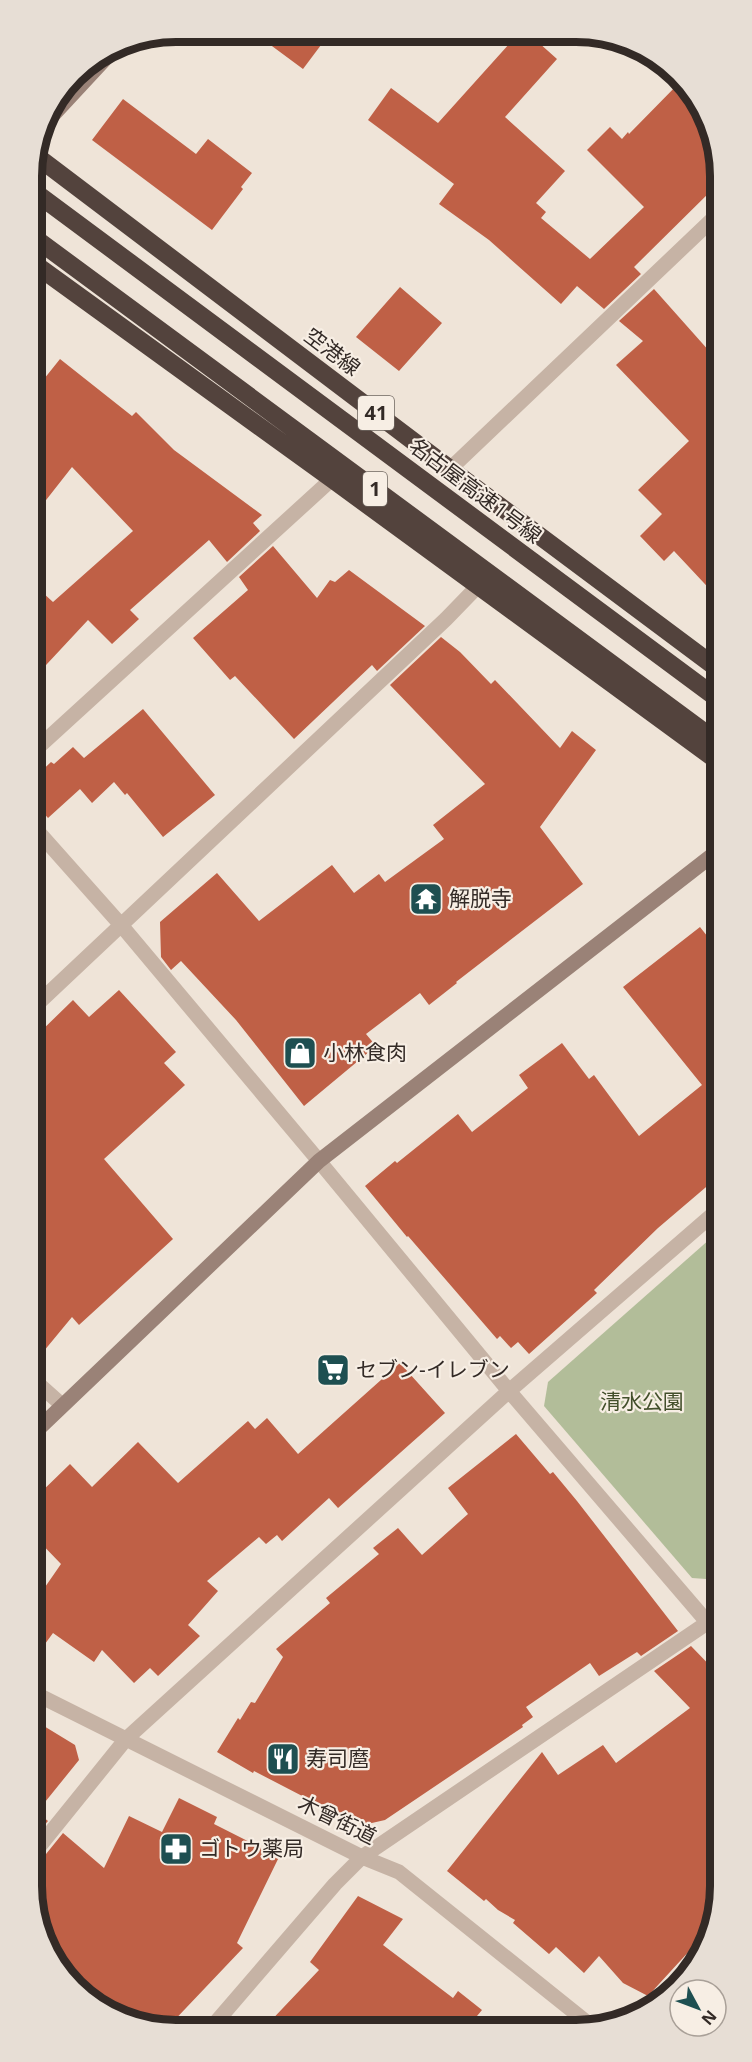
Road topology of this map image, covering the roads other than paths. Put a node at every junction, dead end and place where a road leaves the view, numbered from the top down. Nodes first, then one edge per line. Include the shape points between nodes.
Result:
1 (96, 68) edge
2 (63, 104) edge
3 (43, 161) edge
4 (42, 197) edge
5 (710, 222) edge
6 (42, 243) edge
7 (42, 269) edge
8 (450, 469) junction
9 (332, 479) junction
10 (478, 586) junction
11 (710, 663) edge
12 (710, 693) edge
13 (710, 737) edge
14 (42, 744) edge
15 (710, 756) edge
16 (42, 836) edge
17 (710, 857) edge
18 (121, 925) junction
19 (42, 1000) edge
20 (320, 1161) junction
21 (710, 1217) edge
22 (42, 1387) edge
23 (509, 1392) junction
24 (62, 1405) junction
25 (42, 1425) edge
26 (710, 1620) edge
27 (707, 1623) junction
28 (710, 1626) edge
29 (42, 1696) edge
30 (126, 1738) junction
31 (42, 1843) edge
32 (362, 1857) junction
33 (218, 2020) edge
34 (584, 2020) edge

1 - 2 street
3 - 8 highway, 空港線 / 41
4 - 12 highway, 名古屋高速1号線 / 1
5 - 8 street
6 - 13 highway, 1
7 - 9 highway
8 - 11 highway, 空港線 / 41
9 - 10 highway
9 - 14 street
10 - 15 highway
10 - 18 street
16 - 18 street
17 - 20 street
18 - 19 street
18 - 20 street
20 - 23 street
20 - 24 street
21 - 23 street
22 - 24 street
23 - 27 street
23 - 30 street
24 - 25 street
26 - 27 street
27 - 28 street
27 - 32 street
29 - 30 street, 木曾街道
30 - 31 street
30 - 32 street, 木曾街道
32 - 33 street
32 - 34 street, 木曾街道 via 399,1872

